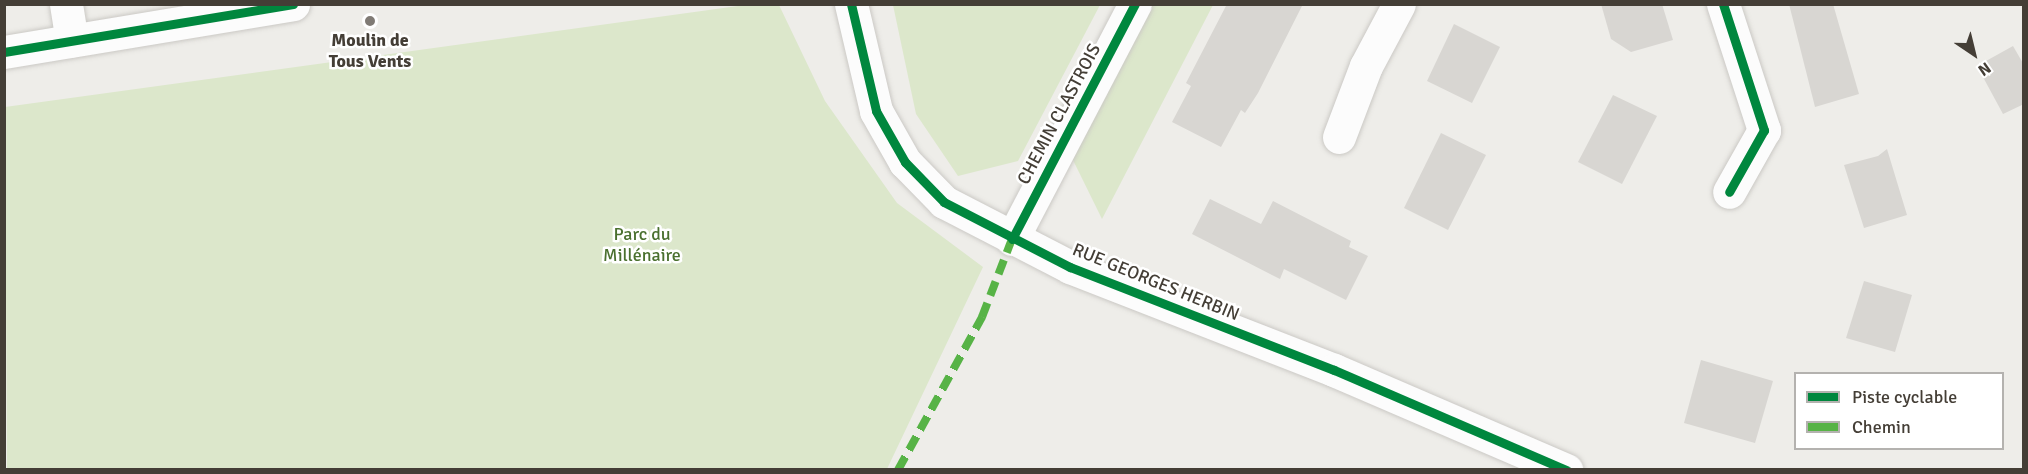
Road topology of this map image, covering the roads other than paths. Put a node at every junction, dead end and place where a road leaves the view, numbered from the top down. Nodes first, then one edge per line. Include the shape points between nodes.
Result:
1 (66, 4) edge
2 (292, 4) edge
3 (852, 4) edge
4 (1135, 4) edge
5 (1399, 4) edge
6 (1723, 4) edge
7 (72, 41) junction
8 (4, 52) edge
9 (1339, 137) dead end
10 (1729, 192) dead end
11 (1012, 238) junction
12 (1566, 470) edge

1 - 7 street
2 - 7 street
3 - 11 street, RUE GEORGES HERBIN via 876,111 905,162 944,202
4 - 11 street, CHEMIN CLASTROIS
5 - 9 street via 1366,66
6 - 10 street via 1764,130
7 - 8 street
11 - 12 street, RUE GEORGES HERBIN via 1070,267 1334,370

